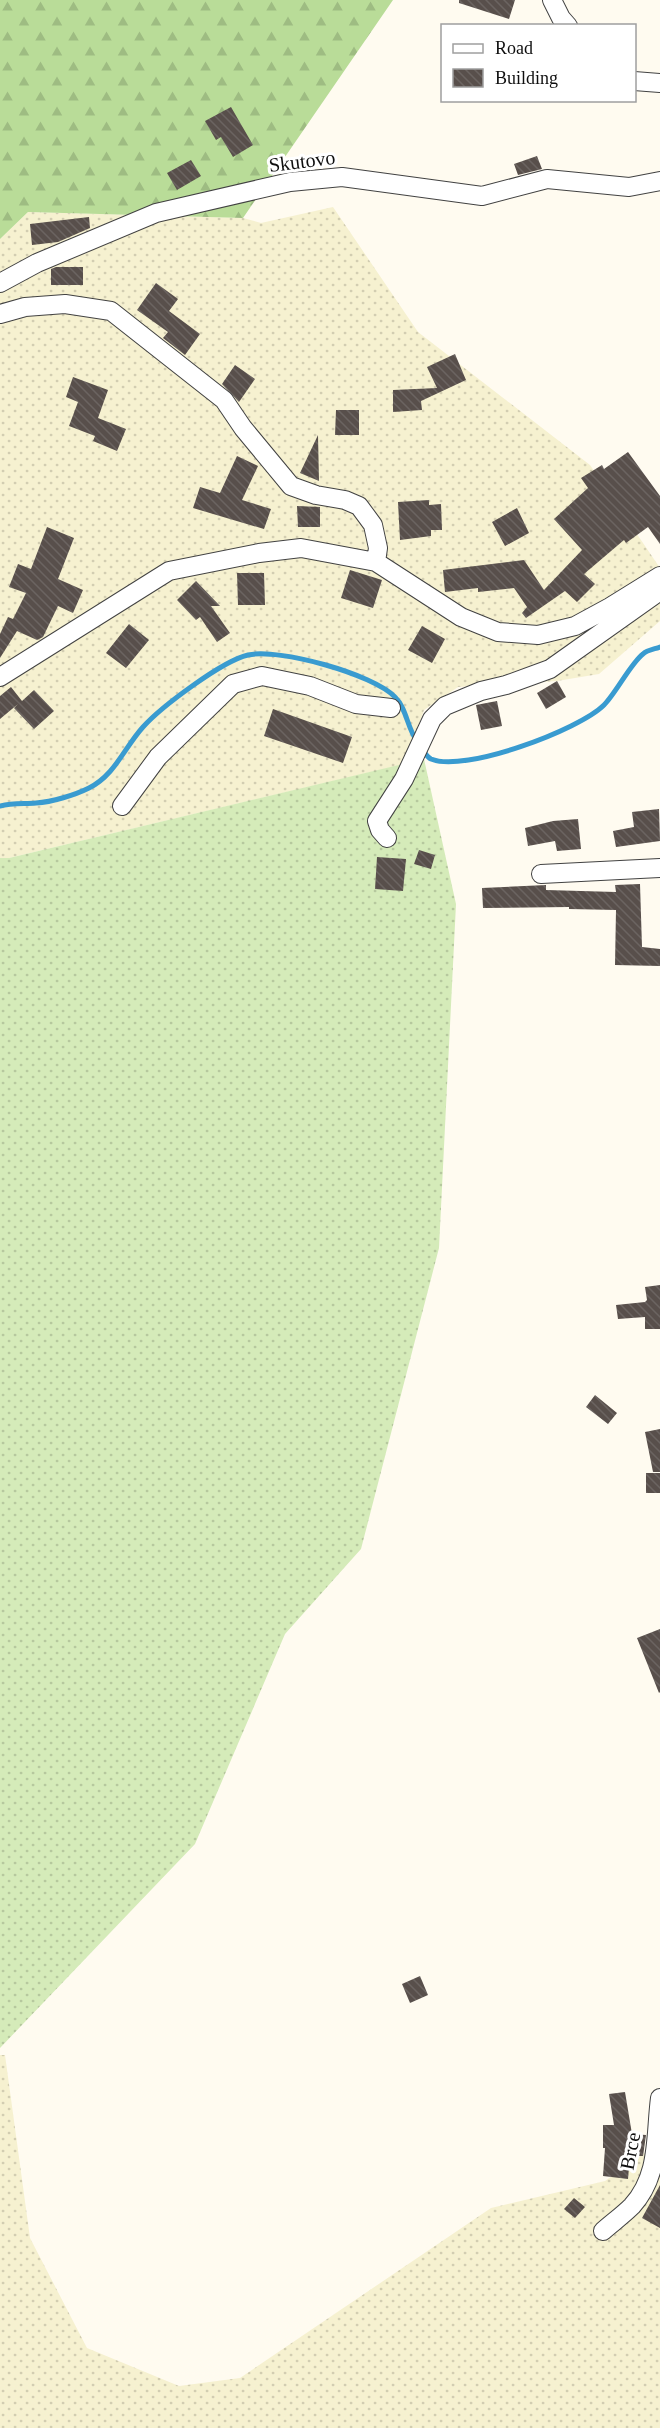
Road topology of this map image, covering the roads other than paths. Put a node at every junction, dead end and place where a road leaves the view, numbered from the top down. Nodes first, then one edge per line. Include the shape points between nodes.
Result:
1 (552, 0) edge
2 (566, 24) edge
3 (636, 81) edge
4 (660, 84) edge
5 (660, 181) edge
6 (0, 283) edge
7 (0, 314) edge
8 (376, 562) junction
9 (660, 576) edge
10 (660, 591) edge
11 (0, 678) edge
12 (391, 708) dead end
13 (122, 806) dead end
14 (387, 838) dead end
15 (660, 868) edge
16 (541, 874) dead end
17 (660, 2098) edge
18 (603, 2231) dead end

1 - 2 street
3 - 4 street
5 - 6 street, Skutovo via 629,187 547,179 482,196 342,177 290,182 156,213 37,262
7 - 8 street via 25,307 65,304 111,311 224,400 291,486 359,506 373,525 378,548
8 - 9 street via 461,617 498,632 537,635 574,626
8 - 11 street via 301,548 169,571
10 - 14 street via 550,669 481,690 445,706 432,719 404,779 377,821
12 - 13 street via 356,704 310,686 262,676 233,684 158,757
15 - 16 street
17 - 18 street, Brce via 655,2162 646,2185 632,2206

